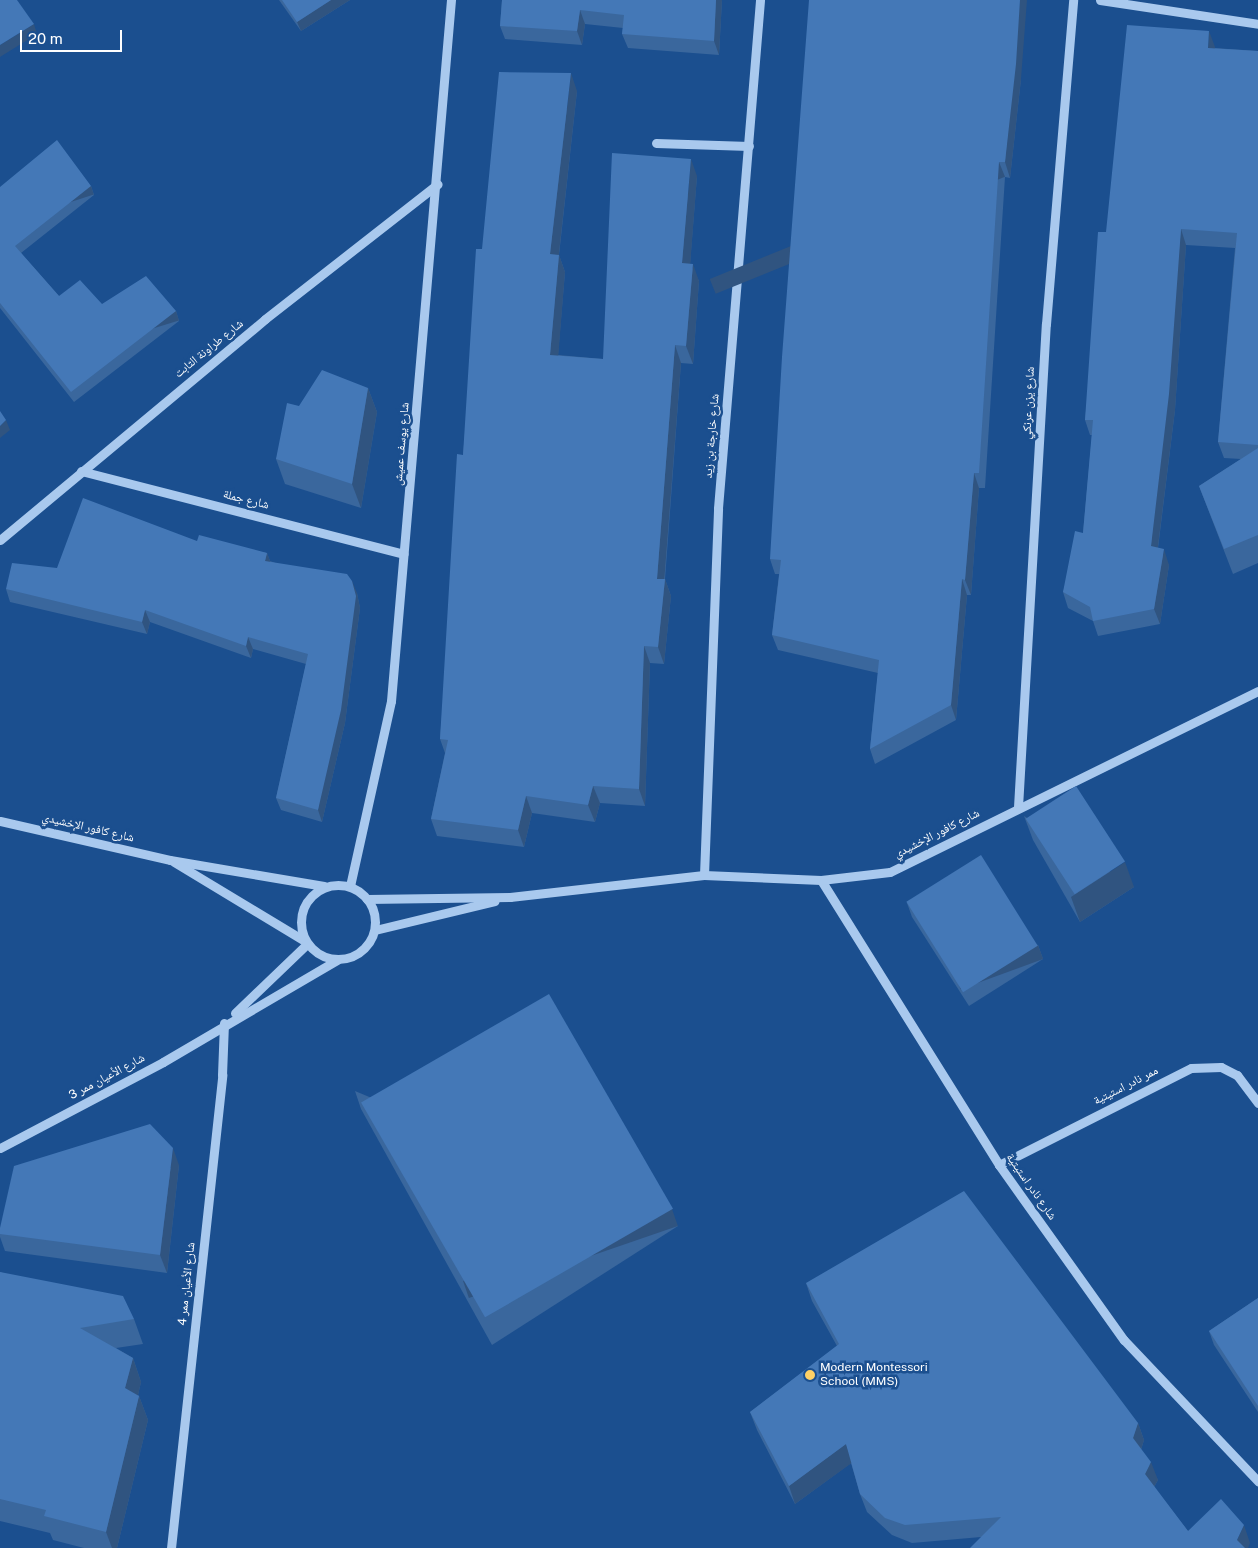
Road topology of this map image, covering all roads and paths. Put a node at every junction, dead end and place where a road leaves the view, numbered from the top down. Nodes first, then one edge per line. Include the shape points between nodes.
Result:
1 (451, 0) edge
2 (760, 0) edge
3 (1073, 0) edge
4 (1100, 0) edge
5 (1258, 24) edge
6 (656, 143) dead end
7 (749, 146) junction
8 (438, 184) junction
9 (81, 471) junction
10 (0, 540) edge
11 (404, 554) junction
12 (1258, 691) edge
13 (1018, 807) junction
14 (0, 821) edge
15 (170, 860) junction
16 (704, 875) junction
17 (821, 880) junction
18 (324, 886) junction
19 (350, 886) junction
20 (510, 897) junction
21 (367, 898) junction
22 (374, 930) junction
23 (306, 942) junction
24 (337, 960) junction
25 (224, 1023) junction
26 (1258, 1103) edge
27 (0, 1148) edge
28 (999, 1164) junction
29 (1258, 1481) edge
30 (171, 1548) edge

1 - 8 street, شارع يوسف عميش
2 - 7 street, شارع خارجة بن زيد
3 - 13 street, شارع يزن عرنكي via 1046,324
4 - 5 street
6 - 7 street
7 - 16 street, شارع خارجة بن زيد via 718,508
8 - 9 street, شارع طراونة الثابت
8 - 11 street, شارع يوسف عميش
9 - 10 street, شارع طراونة الثابت
9 - 11 street, شارع جملة
11 - 19 street, شارع يوسف عميش via 391,701
12 - 13 street, شارع كافور الإخشيدي
13 - 17 street, شارع كافور الإخشيدي via 890,872
14 - 15 street, شارع كافور الإخشيدي
15 - 18 street, شارع كافور الإخشيدي
15 - 23 street, شارع كافور الإخشيدي
16 - 17 street, شارع كافور الإخشيدي
16 - 20 street, شارع كافور الإخشيدي
17 - 28 street, شارع نادر استيتية
18 - 19 street
18 - 23 street via 302,909
19 - 21 street
20 - 21 street, شارع كافور الإخشيدي
20 - 22 street, شارع كافور الإخشيدي
21 - 22 street via 374,913
22 - 24 street via 362,950
23 - 24 street via 320,956
23 - 25 street, شارع الأعيان ممر 3
24 - 25 street, شارع الأعيان ممر 3
25 - 27 street, شارع الأعيان ممر 3 via 163,1062
25 - 30 street, شارع الأعيان ممر 4 via 222,1075
26 - 28 street, ممر نادر استيتية via 1237,1075 1221,1067 1191,1068
28 - 29 street, شارع نادر استيتية via 1124,1340

